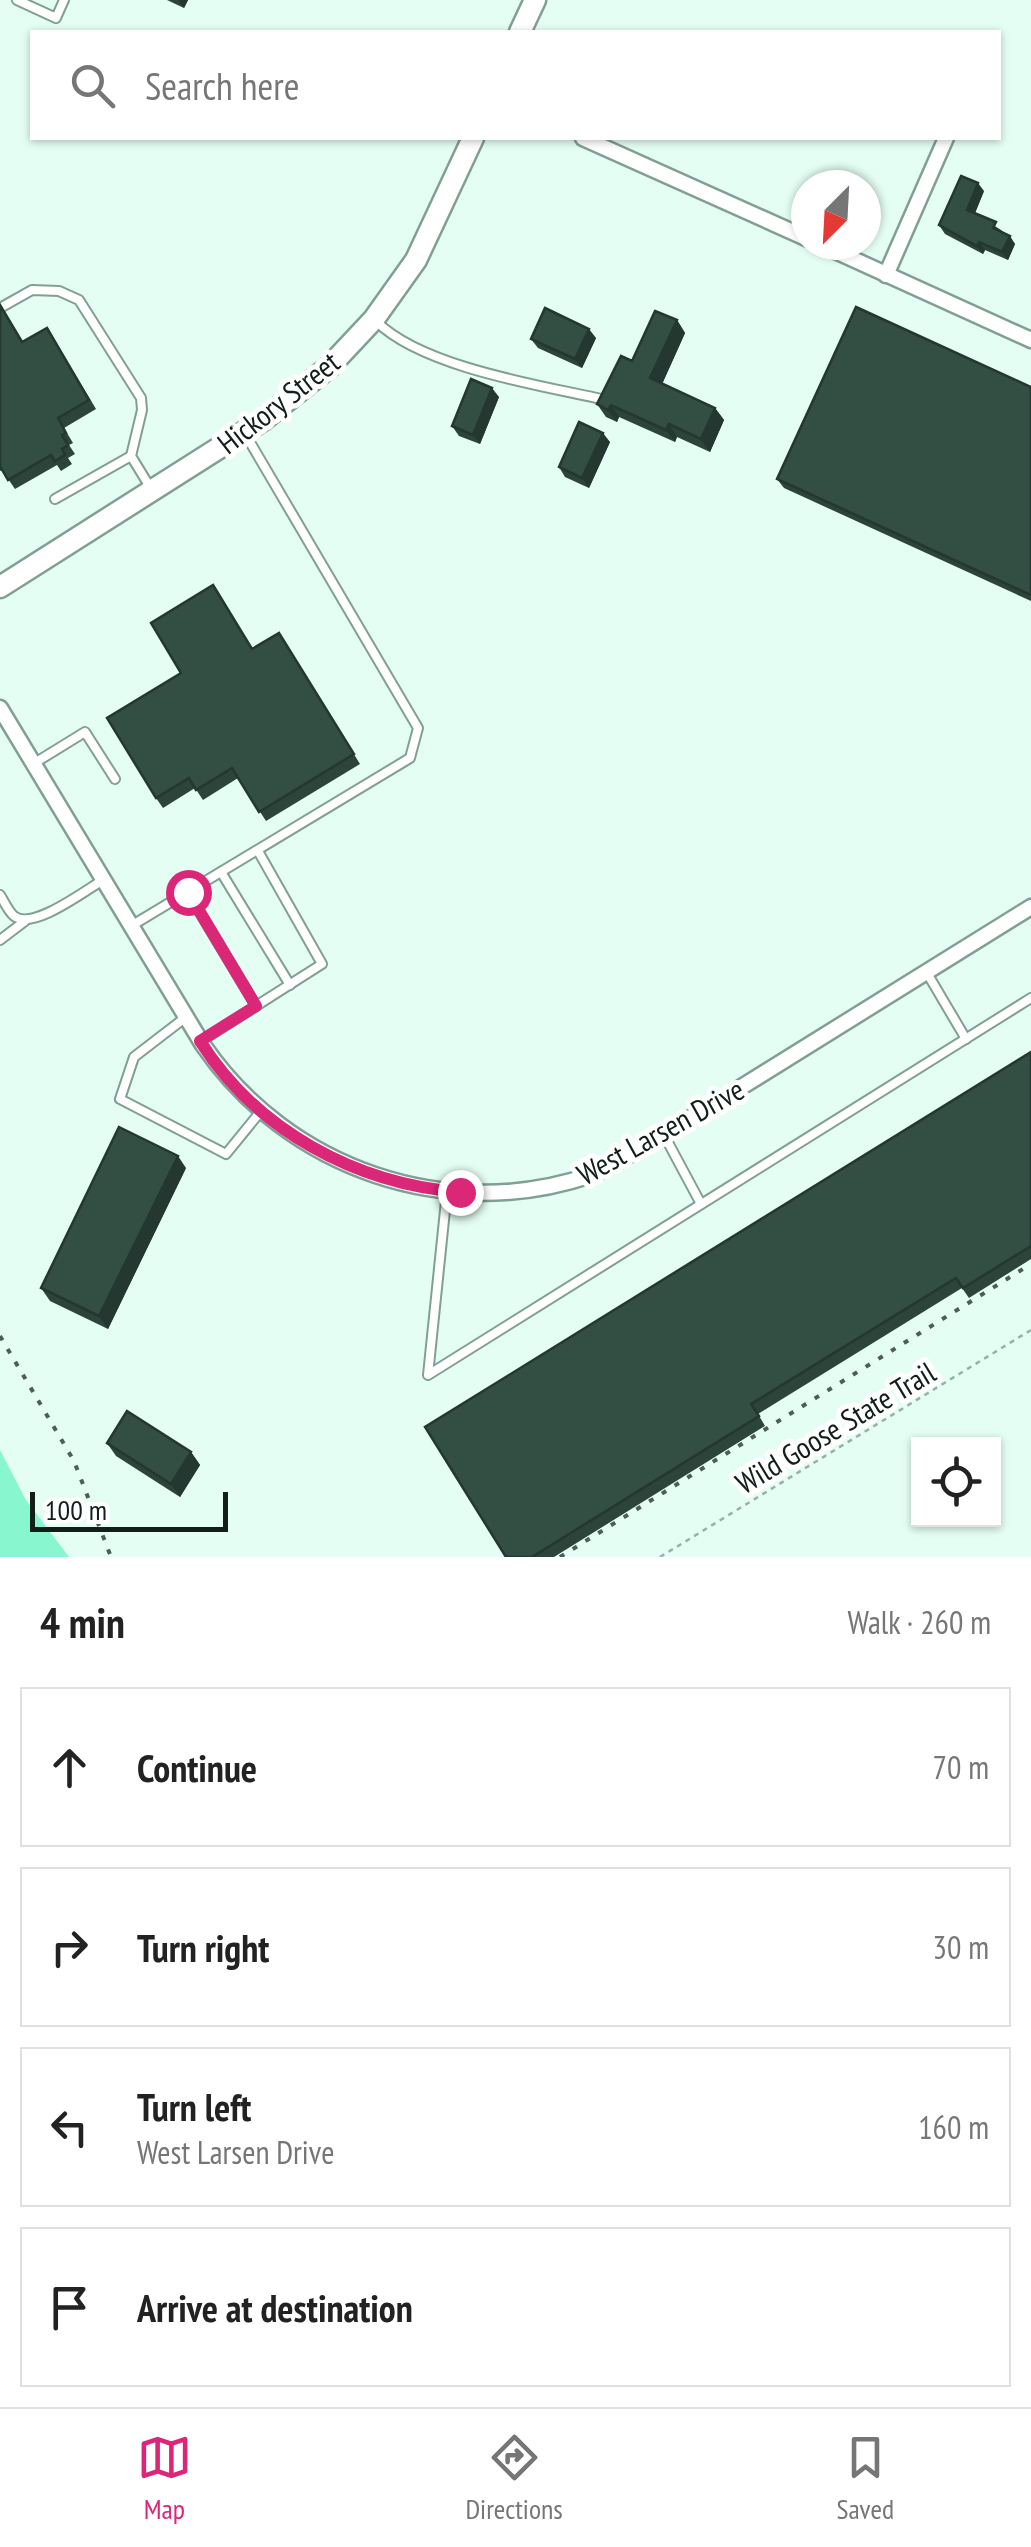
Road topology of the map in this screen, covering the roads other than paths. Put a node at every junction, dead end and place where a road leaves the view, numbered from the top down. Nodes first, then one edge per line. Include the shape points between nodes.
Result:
1 (17, 0) edge
2 (64, 0) edge
3 (535, 0) edge
4 (521, 30) edge
5 (472, 140) edge
6 (588, 140) edge
7 (945, 140) edge
8 (791, 231) edge
9 (854, 260) edge
10 (886, 275) junction
11 (0, 308) edge
12 (374, 318) junction
13 (1031, 340) edge
14 (602, 399) edge
15 (244, 432) junction
16 (131, 456) junction
17 (153, 490) junction
18 (55, 500) dead end
19 (0, 588) edge
20 (0, 708) edge
21 (33, 764) junction
22 (115, 780) dead end
23 (258, 851) junction
24 (222, 872) junction
25 (103, 880) junction
26 (188, 892) junction
27 (0, 895) edge
28 (1031, 907) edge
29 (24, 921) junction
30 (131, 926) junction
31 (0, 940) edge
32 (927, 973) junction
33 (290, 984) junction
34 (1031, 998) edge
35 (256, 1006) junction
36 (186, 1017) junction
37 (966, 1039) junction
38 (200, 1041) junction
39 (261, 1110) junction
40 (664, 1135) junction
41 (447, 1192) junction
42 (701, 1204) junction

1 - 2 lane via 56,18
3 - 4 street
5 - 12 street, Hickory Street via 416,260
6 - 8 street
7 - 10 street
9 - 10 street
10 - 13 street
11 - 16 lane via 32,290 58,290 79,300 141,398
12 - 14 lane via 418,348
12 - 15 street, Hickory Street via 316,378
15 - 17 street, Hickory Street
15 - 23 lane via 418,728 410,758
16 - 17 lane
16 - 18 lane
17 - 19 street, Hickory Street
20 - 21 street, West Larsen Drive
21 - 22 lane via 85,732
21 - 25 street, West Larsen Drive
23 - 24 lane
23 - 33 lane via 322,964
24 - 26 lane
24 - 33 lane
25 - 29 lane
25 - 30 street, West Larsen Drive
26 - 30 lane
26 - 35 lane
27 - 29 lane
28 - 32 street, West Larsen Drive
29 - 31 lane
30 - 36 street, West Larsen Drive
32 - 37 lane
32 - 40 street, West Larsen Drive
33 - 35 lane
34 - 37 lane
35 - 38 lane
36 - 38 street, West Larsen Drive
36 - 39 lane via 134,1058 120,1099 226,1154
37 - 42 lane
38 - 39 street, West Larsen Drive
39 - 41 street, West Larsen Drive via 346,1164
40 - 41 street, West Larsen Drive via 598,1172 560,1184
40 - 42 lane
41 - 42 lane via 428,1374

